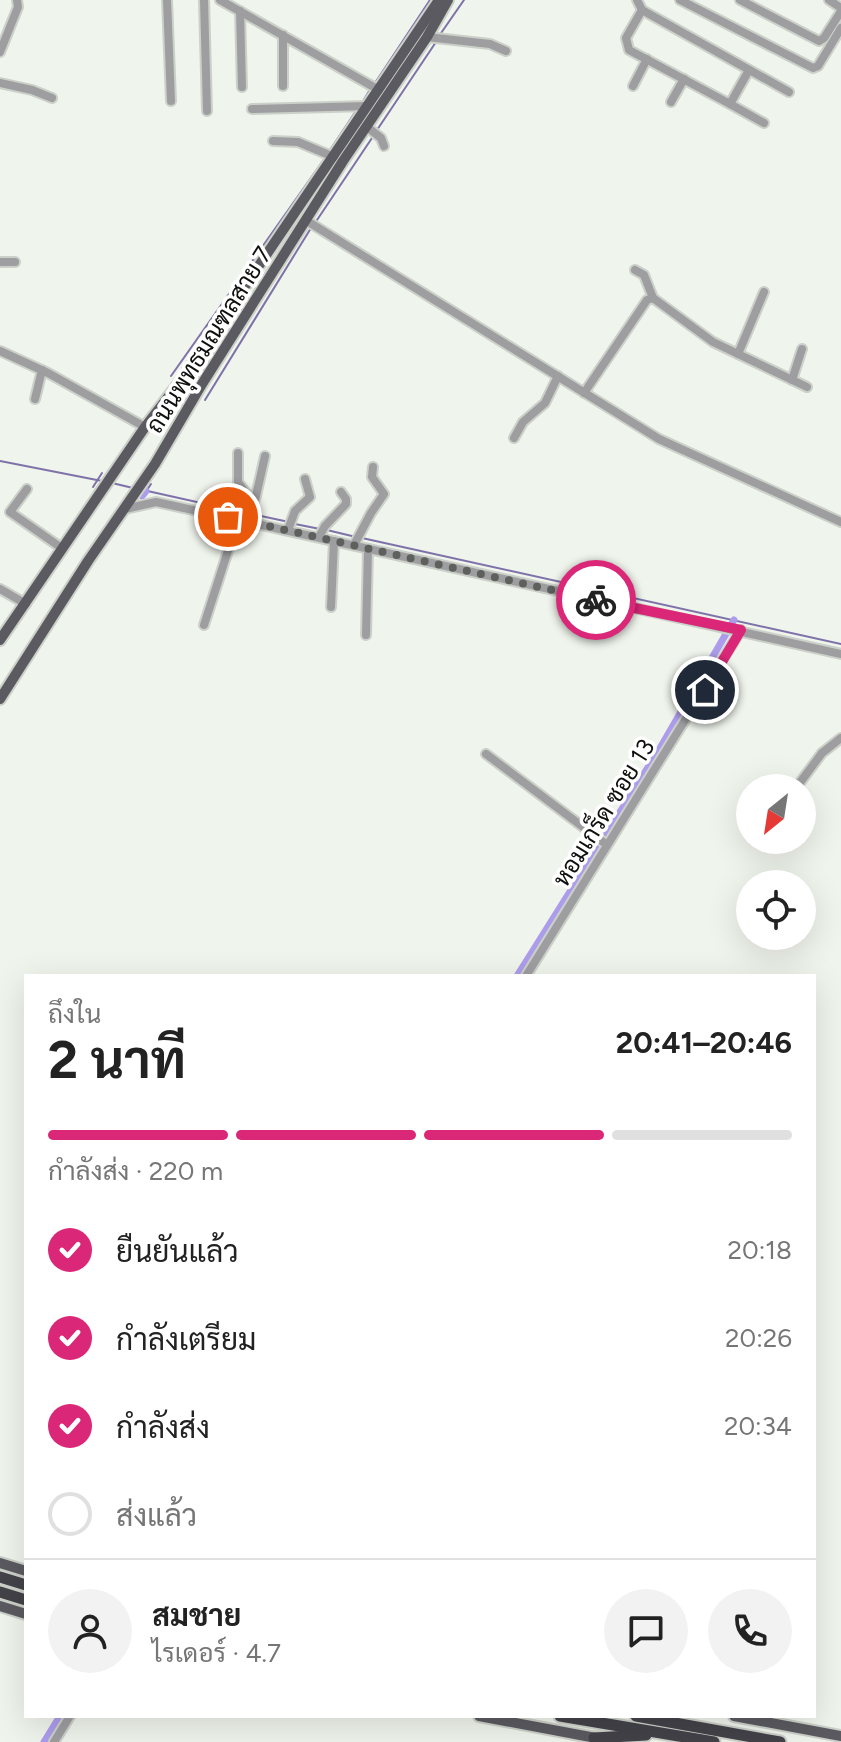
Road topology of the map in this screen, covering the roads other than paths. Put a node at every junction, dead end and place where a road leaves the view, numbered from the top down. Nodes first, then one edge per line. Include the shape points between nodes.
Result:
1 (17, 0) edge
2 (167, 0) edge
3 (204, 0) edge
4 (220, 0) edge
5 (439, 0) edge
6 (448, 0) edge
7 (637, 0) edge
8 (680, 0) edge
9 (740, 0) edge
10 (829, 0) edge
11 (642, 10) junction
12 (240, 11) junction
13 (841, 28) edge
14 (283, 35) junction
15 (434, 38) junction
16 (506, 51) dead end
17 (0, 52) edge
18 (647, 59) junction
19 (749, 70) junction
20 (684, 79) junction
21 (0, 83) edge
22 (283, 86) dead end
23 (633, 86) dead end
24 (242, 87) dead end
25 (378, 90) junction
26 (789, 92) dead end
27 (52, 98) dead end
28 (171, 101) dead end
29 (671, 102) dead end
30 (730, 104) junction
31 (363, 106) junction
32 (252, 109) dead end
33 (207, 111) dead end
34 (764, 123) dead end
35 (370, 129) junction
36 (273, 141) dead end
37 (382, 142) dead end
38 (330, 155) junction
39 (311, 224) junction
40 (0, 262) edge
41 (15, 262) dead end
42 (635, 270) dead end
43 (764, 292) dead end
44 (653, 298) junction
45 (802, 349) dead end
46 (0, 351) edge
47 (738, 354) junction
48 (42, 370) junction
49 (558, 376) junction
50 (792, 380) junction
51 (807, 387) dead end
52 (584, 393) junction
53 (35, 399) dead end
54 (145, 427) junction
55 (514, 438) dead end
56 (238, 453) dead end
57 (265, 456) dead end
58 (373, 467) dead end
59 (305, 479) dead end
60 (27, 489) dead end
61 (341, 492) dead end
62 (134, 504) junction
63 (246, 514) junction
64 (841, 522) edge
65 (289, 525) junction
66 (322, 531) junction
67 (356, 540) junction
68 (334, 541) junction
69 (63, 549) junction
70 (368, 549) junction
71 (0, 589) edge
72 (26, 604) junction
73 (331, 607) dead end
74 (204, 625) dead end
75 (733, 628) junction
76 (366, 635) dead end
77 (1, 637) edge
78 (841, 654) edge
79 (0, 699) edge
80 (841, 738) edge
81 (486, 754) dead end
82 (806, 774) edge
83 (603, 842) junction
84 (527, 974) edge
85 (0, 1563) edge
86 (24, 1570) edge
87 (0, 1577) edge
88 (24, 1584) edge
89 (0, 1592) edge
90 (24, 1599) edge
91 (0, 1606) edge
92 (24, 1613) edge
93 (69, 1718) edge
94 (489, 1718) edge
95 (572, 1718) edge
96 (648, 1718) edge
97 (745, 1718) edge
98 (670, 1734) junction
99 (841, 1736) edge
100 (594, 1738) junction
101 (54, 1742) edge
102 (619, 1742) edge
103 (714, 1742) edge
104 (780, 1742) edge

1 - 17 street
2 - 28 street
3 - 33 street
4 - 12 street
5 - 25 main road, ถนนพุทธมณฑลสาย 7
6 - 15 main road, ถนนพุทธมณฑลสาย 7
7 - 11 street
8 - 13 street via 813,68
9 - 10 street via 819,41 840,13
11 - 18 street via 626,45
11 - 19 street
12 - 14 street
12 - 24 street
14 - 22 street
14 - 25 street
15 - 16 street
15 - 35 main road, ถนนพุทธมณฑลสาย 7
18 - 20 street
18 - 23 street
19 - 26 street
19 - 30 street
20 - 29 street
20 - 30 street
21 - 27 street
25 - 31 main road, ถนนพุทธมณฑลสาย 7
30 - 34 street
31 - 32 street
31 - 38 main road, ถนนพุทธมณฑลสาย 7
35 - 37 street
35 - 39 main road, ถนนพุทธมณฑลสาย 7
36 - 38 street via 298,142
38 - 54 main road, ถนนพุทธมณฑลสาย 7
39 - 49 street
39 - 62 main road, ถนนพุทธมณฑลสาย 7 via 202,384
40 - 41 street
42 - 44 street via 644,275
43 - 47 street
44 - 47 street
44 - 52 street
45 - 50 street
46 - 48 street
47 - 50 street
48 - 53 street
48 - 54 street
49 - 52 street
49 - 55 street via 545,403
50 - 51 street
52 - 64 street via 685,452
54 - 69 main road, ถนนพุทธมณฑลสาย 7
56 - 63 street
57 - 63 street
58 - 67 street via 372,477 384,494
59 - 65 street via 310,497
60 - 69 street via 10,512
61 - 66 street via 346,504
62 - 63 street
62 - 79 main road, ถนนพุทธมณฑลสาย 7
63 - 65 street
63 - 74 street
65 - 66 street
66 - 68 street
67 - 68 street
67 - 70 street
68 - 73 street
69 - 72 main road, ถนนพุทธมณฑลสาย 7
70 - 75 street
70 - 76 street
71 - 72 street
72 - 77 main road, ถนนพุทธมณฑลสาย 7
75 - 78 street
75 - 83 street, หอมเกร็ด ซอย 13
80 - 82 street
81 - 83 street
83 - 84 street, หอมเกร็ด ซอย 13
85 - 86 main road
87 - 88 highway
89 - 90 highway
91 - 92 main road
93 - 101 street
94 - 100 main road
95 - 98 highway
96 - 104 highway
97 - 99 main road
98 - 100 highway
98 - 103 highway
100 - 102 main road

